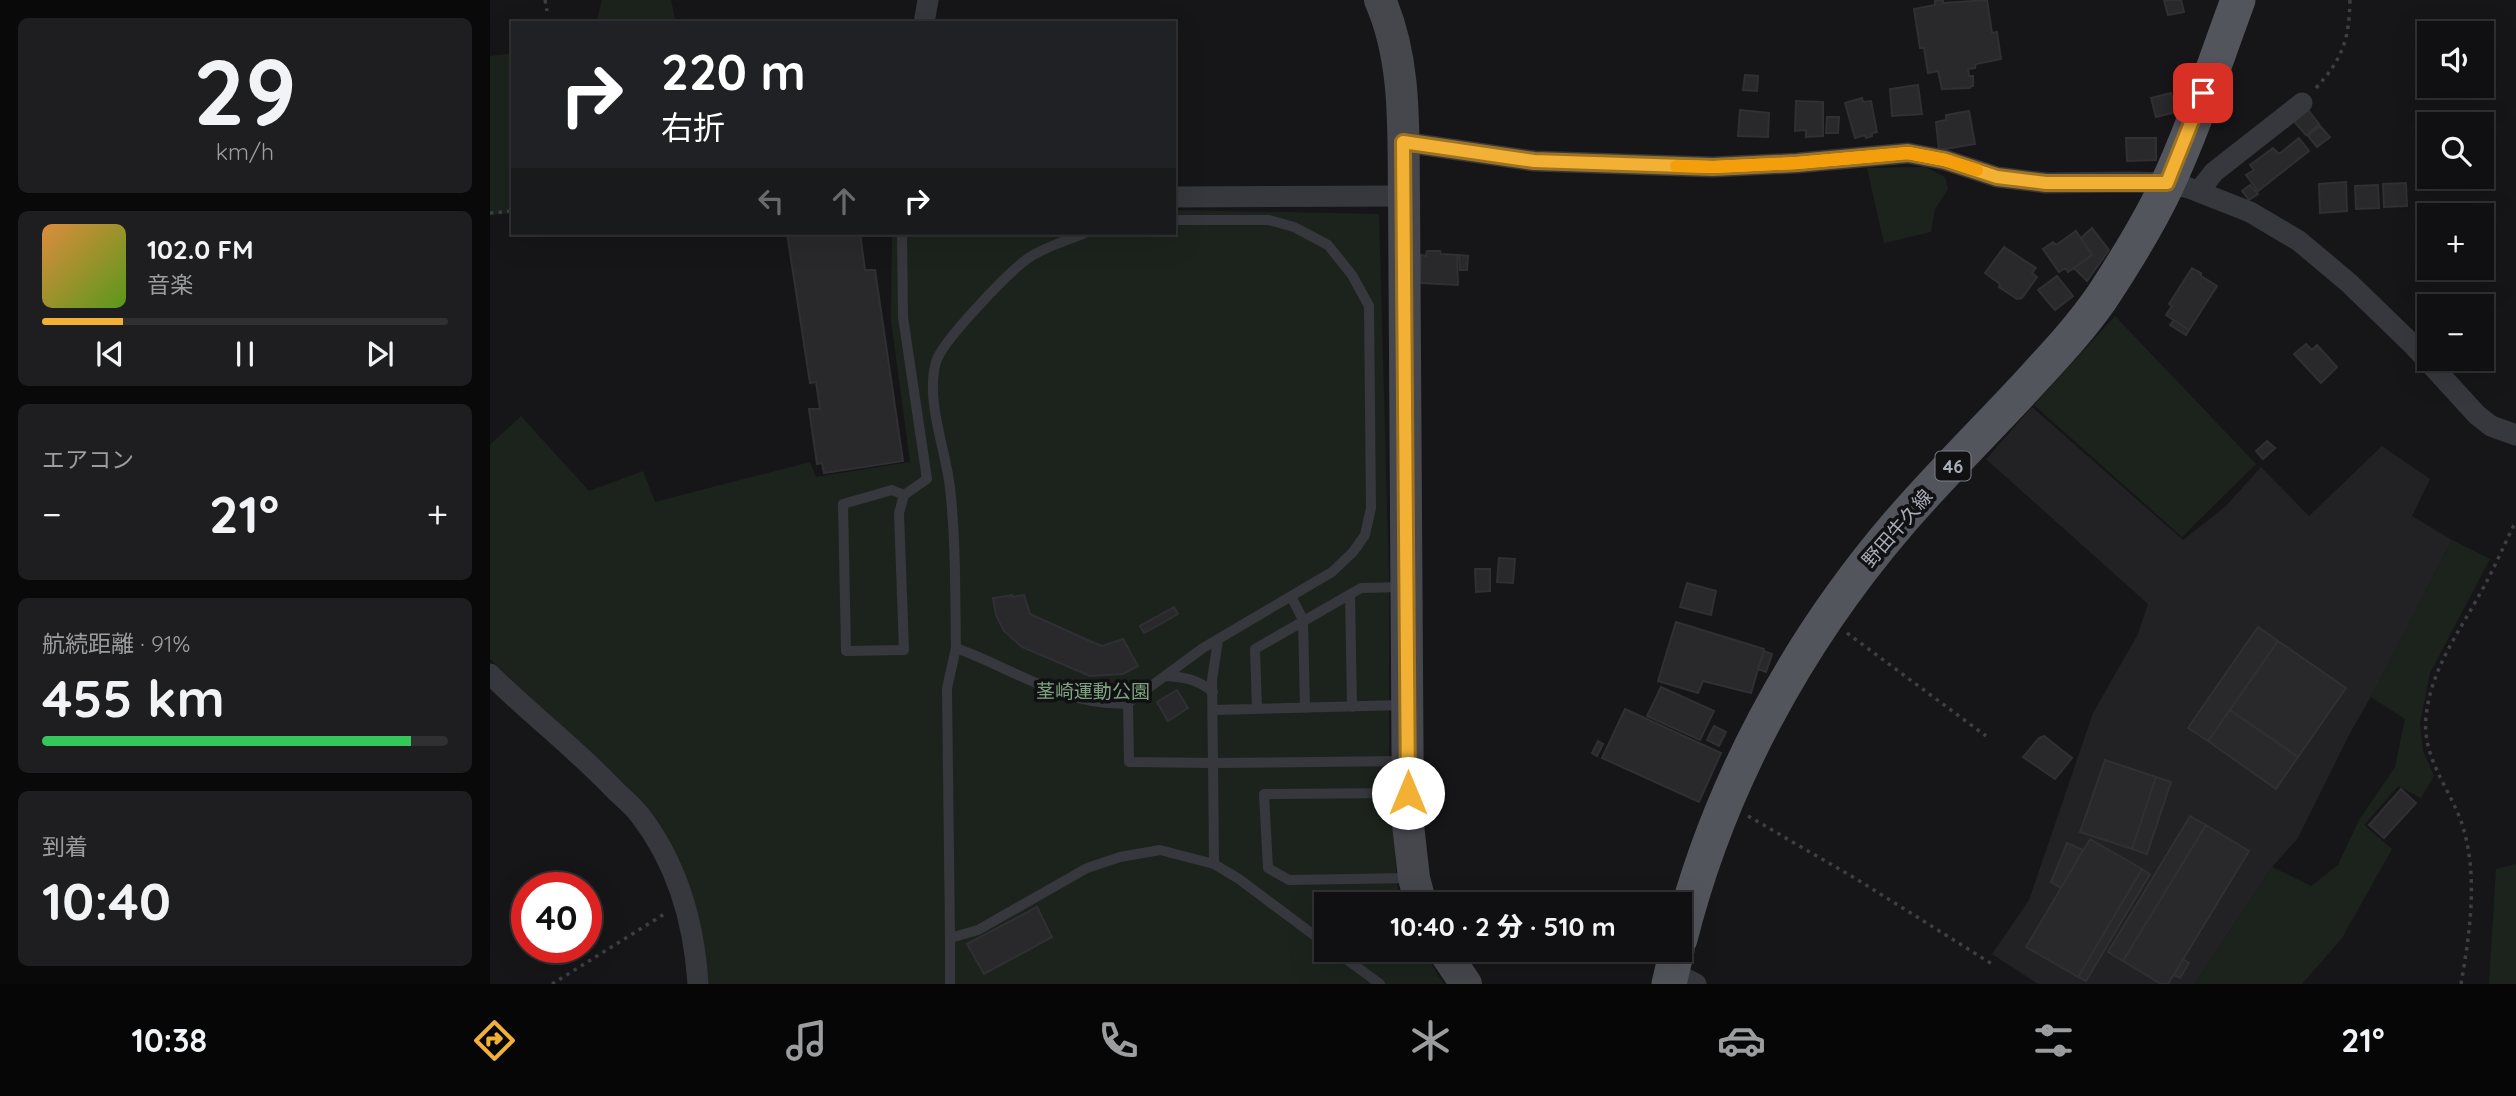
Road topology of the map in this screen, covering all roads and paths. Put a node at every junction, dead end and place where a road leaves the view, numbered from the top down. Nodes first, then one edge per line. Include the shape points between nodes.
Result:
1 (545, 0) edge
2 (928, 0) edge
3 (1380, 0) edge
4 (2238, 0) edge
5 (2350, 0) edge
6 (547, 12) dead end
7 (924, 21) edge
8 (2302, 103) joint
9 (1403, 142) junction
10 (2183, 187) junction
11 (1404, 196) junction
12 (1176, 197) edge
13 (511, 211) edge
14 (490, 213) edge
15 (1176, 220) edge
16 (902, 235) edge
17 (1080, 235) edge
18 (2516, 435) edge
19 (904, 495) junction
20 (2516, 521) edge
21 (1406, 587) junction
22 (1350, 594) junction
23 (1291, 596) junction
24 (1826, 619) junction
25 (1303, 620) junction
26 (1218, 640) junction
27 (956, 648) junction
28 (490, 674) edge
29 (1165, 676) junction
30 (1213, 692) junction
31 (1128, 703) junction
32 (1407, 705) junction
33 (1352, 707) junction
34 (1305, 708) junction
35 (1257, 709) junction
36 (1213, 710) junction
37 (1986, 736) dead end
38 (1408, 761) junction
39 (1213, 763) junction
40 (1408, 793) junction
41 (1726, 803) junction
42 (1214, 864) junction
43 (1418, 891) edge
44 (685, 901) junction
45 (1314, 935) edge
46 (950, 939) junction
47 (1350, 962) edge
48 (1451, 962) edge
49 (1992, 964) dead end
50 (1679, 966) edge
51 (552, 984) edge
52 (698, 984) edge
53 (950, 984) edge
54 (1380, 984) edge
55 (1466, 984) edge
56 (2461, 984) edge

1 - 6 path
2 - 7 street
3 - 9 street via 1397,52
4 - 10 main road, 野田牛久線 / 46
5 - 8 path via 2347,34 2334,69
8 - 10 street via 2214,172
9 - 10 street via 1534,161 1713,167 1908,153 1997,177
9 - 11 street
10 - 18 street via 2250,212 2299,241 2350,283 2477,415
10 - 24 main road, 野田牛久線 / 46 via 2134,245 2101,299 1898,524
11 - 12 street
11 - 21 street
13 - 14 path
15 - 23 lane via 1269,220 1294,227 1328,244 1369,306 1371,508 1365,535 1332,572
16 - 19 lane via 903,317 927,479
17 - 27 lane via 1028,258 959,328 936,361 933,394 955,531
19 - 19 lane via 892,490 843,504 846,651 904,650 899,513
20 - 56 path via 2432,681 2426,720 2426,743 2460,820 2469,853 2471,899
21 - 22 lane via 1361,588
21 - 32 street
22 - 25 lane
22 - 33 lane
23 - 25 lane
23 - 26 lane
24 - 37 path
24 - 41 main road, 野田牛久線 / 46 via 1774,702
25 - 34 lane
25 - 35 lane via 1255,649
26 - 29 lane
26 - 30 lane
27 - 31 lane via 1088,701
27 - 46 lane via 947,688
28 - 44 street via 576,750 639,814
29 - 30 lane via 1187,677
29 - 31 lane
30 - 36 lane
31 - 39 lane via 1129,762
32 - 33 lane
32 - 38 street
33 - 34 lane
34 - 35 lane
35 - 36 lane
36 - 39 lane
38 - 39 lane
38 - 40 street
39 - 42 lane
40 - 43 street
40 - 43 lane via 1265,794 1266,857 1268,868 1289,880
41 - 49 path
41 - 50 main road, 野田牛久線 / 46 via 1699,874
42 - 45 lane
42 - 46 lane via 1160,850 1120,857 1087,868 978,930
44 - 51 path
44 - 52 street
46 - 53 lane
47 - 54 lane
48 - 55 street

